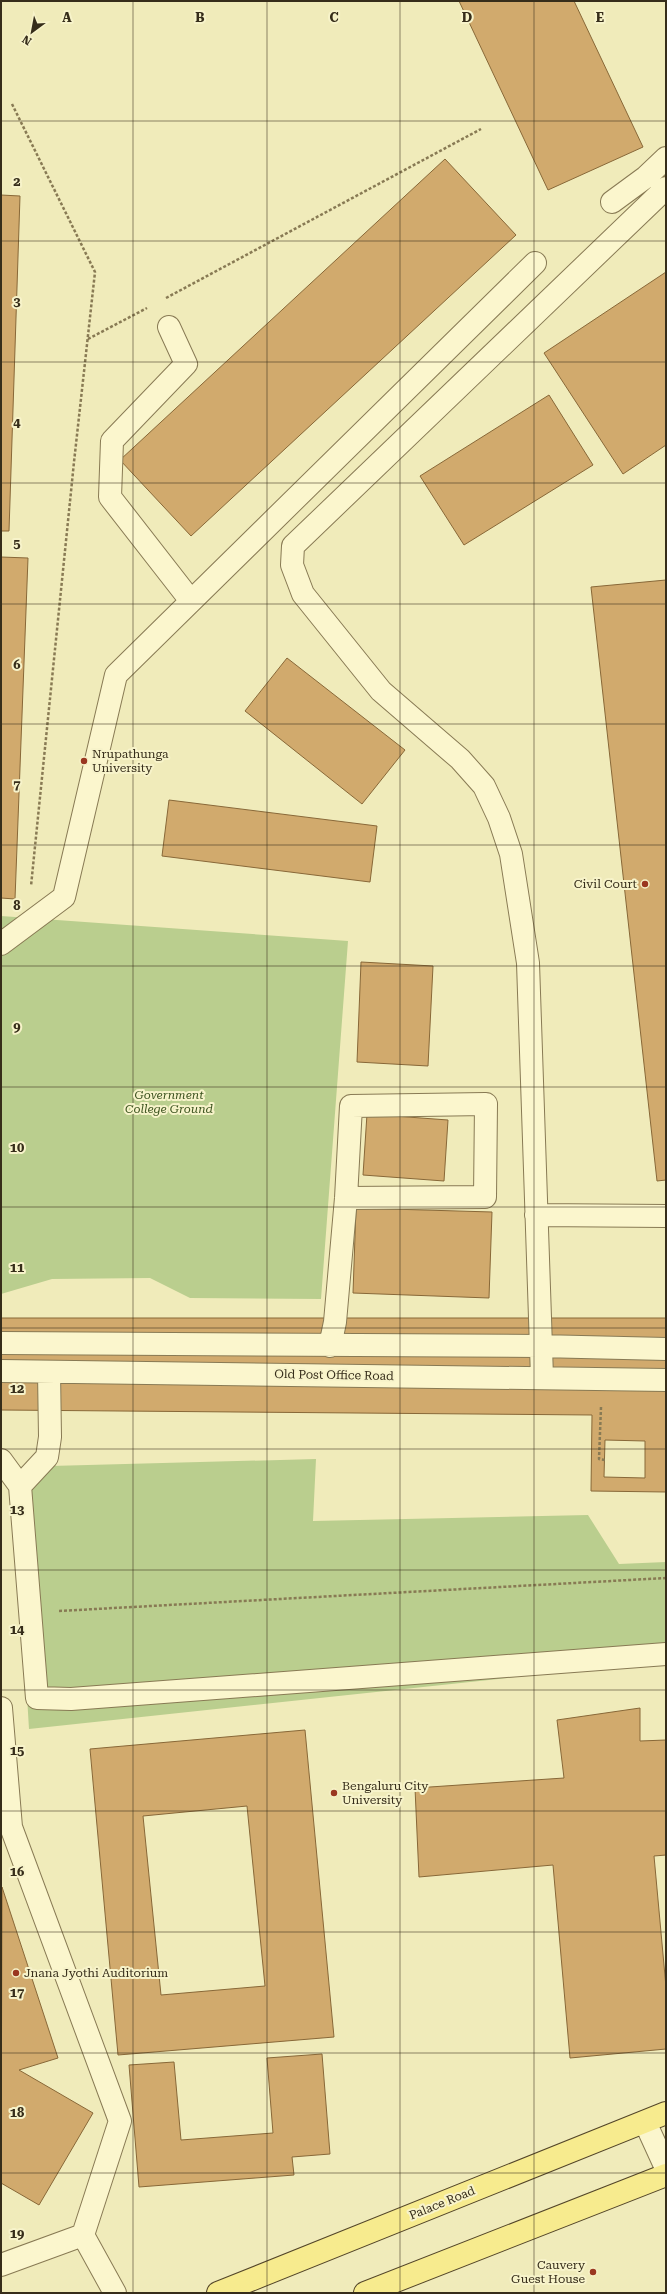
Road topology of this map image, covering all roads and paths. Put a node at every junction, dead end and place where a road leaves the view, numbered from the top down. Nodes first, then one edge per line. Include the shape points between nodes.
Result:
1 (12, 104) dead end
2 (481, 129) dead end
3 (666, 158) edge
4 (666, 188) edge
5 (612, 202) dead end
6 (535, 263) dead end
7 (165, 298) dead end
8 (151, 306) dead end
9 (169, 327) dead end
10 (88, 339) junction
11 (191, 601) junction
12 (31, 890) dead end
13 (1, 944) edge
14 (346, 1198) junction
15 (536, 1215) junction
16 (666, 1216) edge
17 (1, 1343) edge
18 (330, 1346) junction
19 (539, 1346) junction
20 (666, 1349) edge
21 (1, 1371) edge
22 (49, 1372) junction
23 (542, 1377) junction
24 (602, 1378) junction
25 (666, 1380) edge
26 (1, 1460) edge
27 (605, 1460) dead end
28 (20, 1486) junction
29 (666, 1578) edge
30 (28, 1613) junction
31 (666, 1654) edge
32 (1, 1708) edge
33 (6, 1829) edge
34 (666, 2113) edge
35 (645, 2122) junction
36 (666, 2168) edge
37 (666, 2175) edge
38 (84, 2235) junction
39 (1, 2265) edge
40 (368, 2292) edge
41 (115, 2293) edge
42 (218, 2293) edge

1 - 10 path via 95,272
2 - 7 path
3 - 5 street via 646,177
4 - 15 street via 293,546 292,565 303,594 312,606 381,691 465,764 484,786 499,818 511,854 528,963
6 - 11 street
8 - 10 path
9 - 11 street via 186,364 112,441 110,497
10 - 12 path
11 - 13 street via 116,674 64,897
14 - 14 street via 351,1106 486,1104 485,1197
14 - 18 street via 335,1322
15 - 16 street
15 - 19 street
17 - 18 street
18 - 19 street
19 - 20 street
19 - 23 street
21 - 22 street, Old Post Office Road
22 - 23 street, Old Post Office Road
22 - 28 street via 50,1437 47,1457
23 - 24 street, Old Post Office Road
24 - 25 street, Old Post Office Road
24 - 27 path via 599,1460
26 - 28 street
28 - 30 street
29 - 30 path
30 - 31 street via 36,1698 71,1699
32 - 33 street
33 - 38 street via 120,2121
34 - 35 main road, Palace Road
35 - 36 street
35 - 42 main road, Palace Road
37 - 40 main road
38 - 39 street
38 - 41 street

